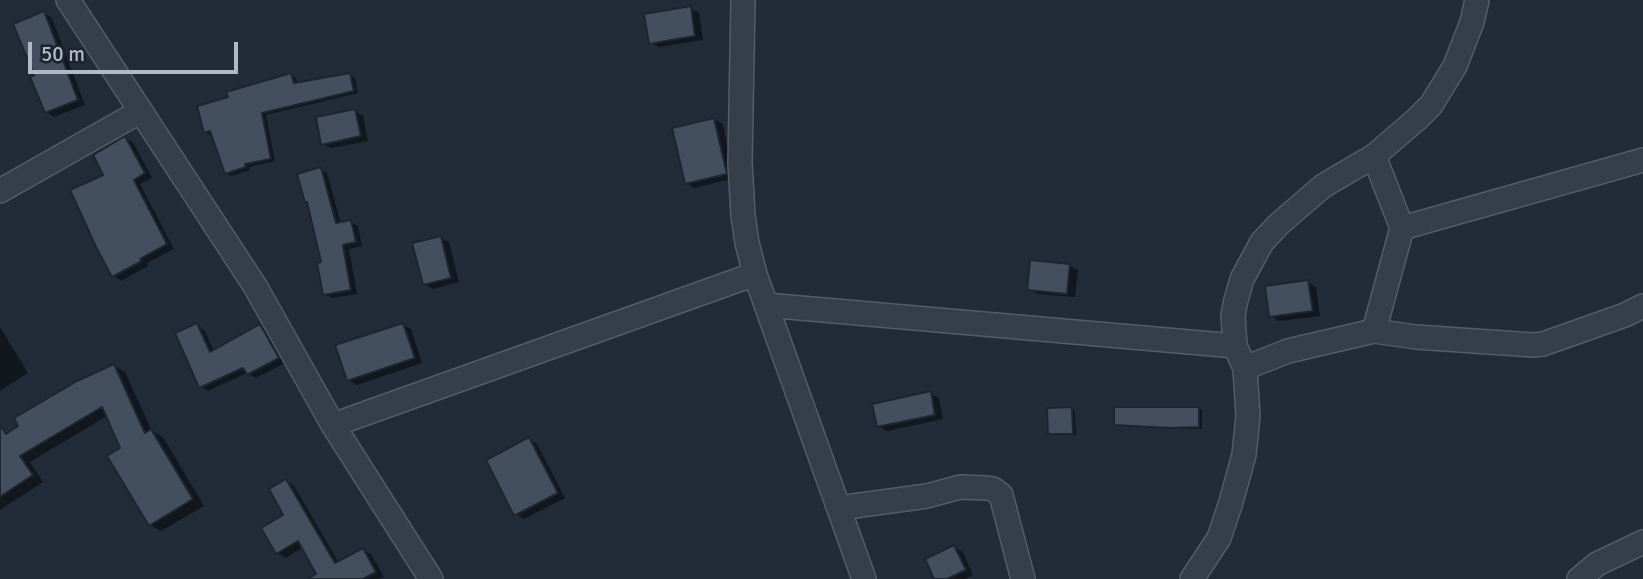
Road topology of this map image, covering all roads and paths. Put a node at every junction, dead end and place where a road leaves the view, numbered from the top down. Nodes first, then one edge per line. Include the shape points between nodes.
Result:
1 (68, 0) edge
2 (743, 0) edge
3 (1477, 0) edge
4 (141, 111) junction
5 (1374, 156) junction
6 (1643, 160) edge
7 (0, 191) edge
8 (1402, 228) junction
9 (755, 274) junction
10 (766, 306) junction
11 (1643, 306) edge
12 (1374, 331) junction
13 (1235, 346) junction
14 (1245, 368) junction
15 (334, 425) junction
16 (839, 508) junction
17 (1643, 542) edge
18 (431, 579) edge
19 (864, 579) edge
20 (1023, 579) edge
21 (1192, 579) edge
22 (1578, 579) edge

1 - 4 street
2 - 9 street via 740,163 743,215
3 - 5 street via 1455,66 1431,105
4 - 7 street
4 - 15 street via 255,286
5 - 8 street
5 - 13 street via 1323,186 1262,242 1236,300
6 - 8 street
8 - 12 street
9 - 10 street
9 - 15 street
10 - 13 street
10 - 16 street
11 - 12 street via 1533,345
12 - 14 street via 1288,351
13 - 14 street
14 - 21 street via 1248,416 1244,455 1219,538
15 - 18 street
16 - 19 street
16 - 20 street via 960,487 993,489 1001,495
17 - 22 street via 1597,564

